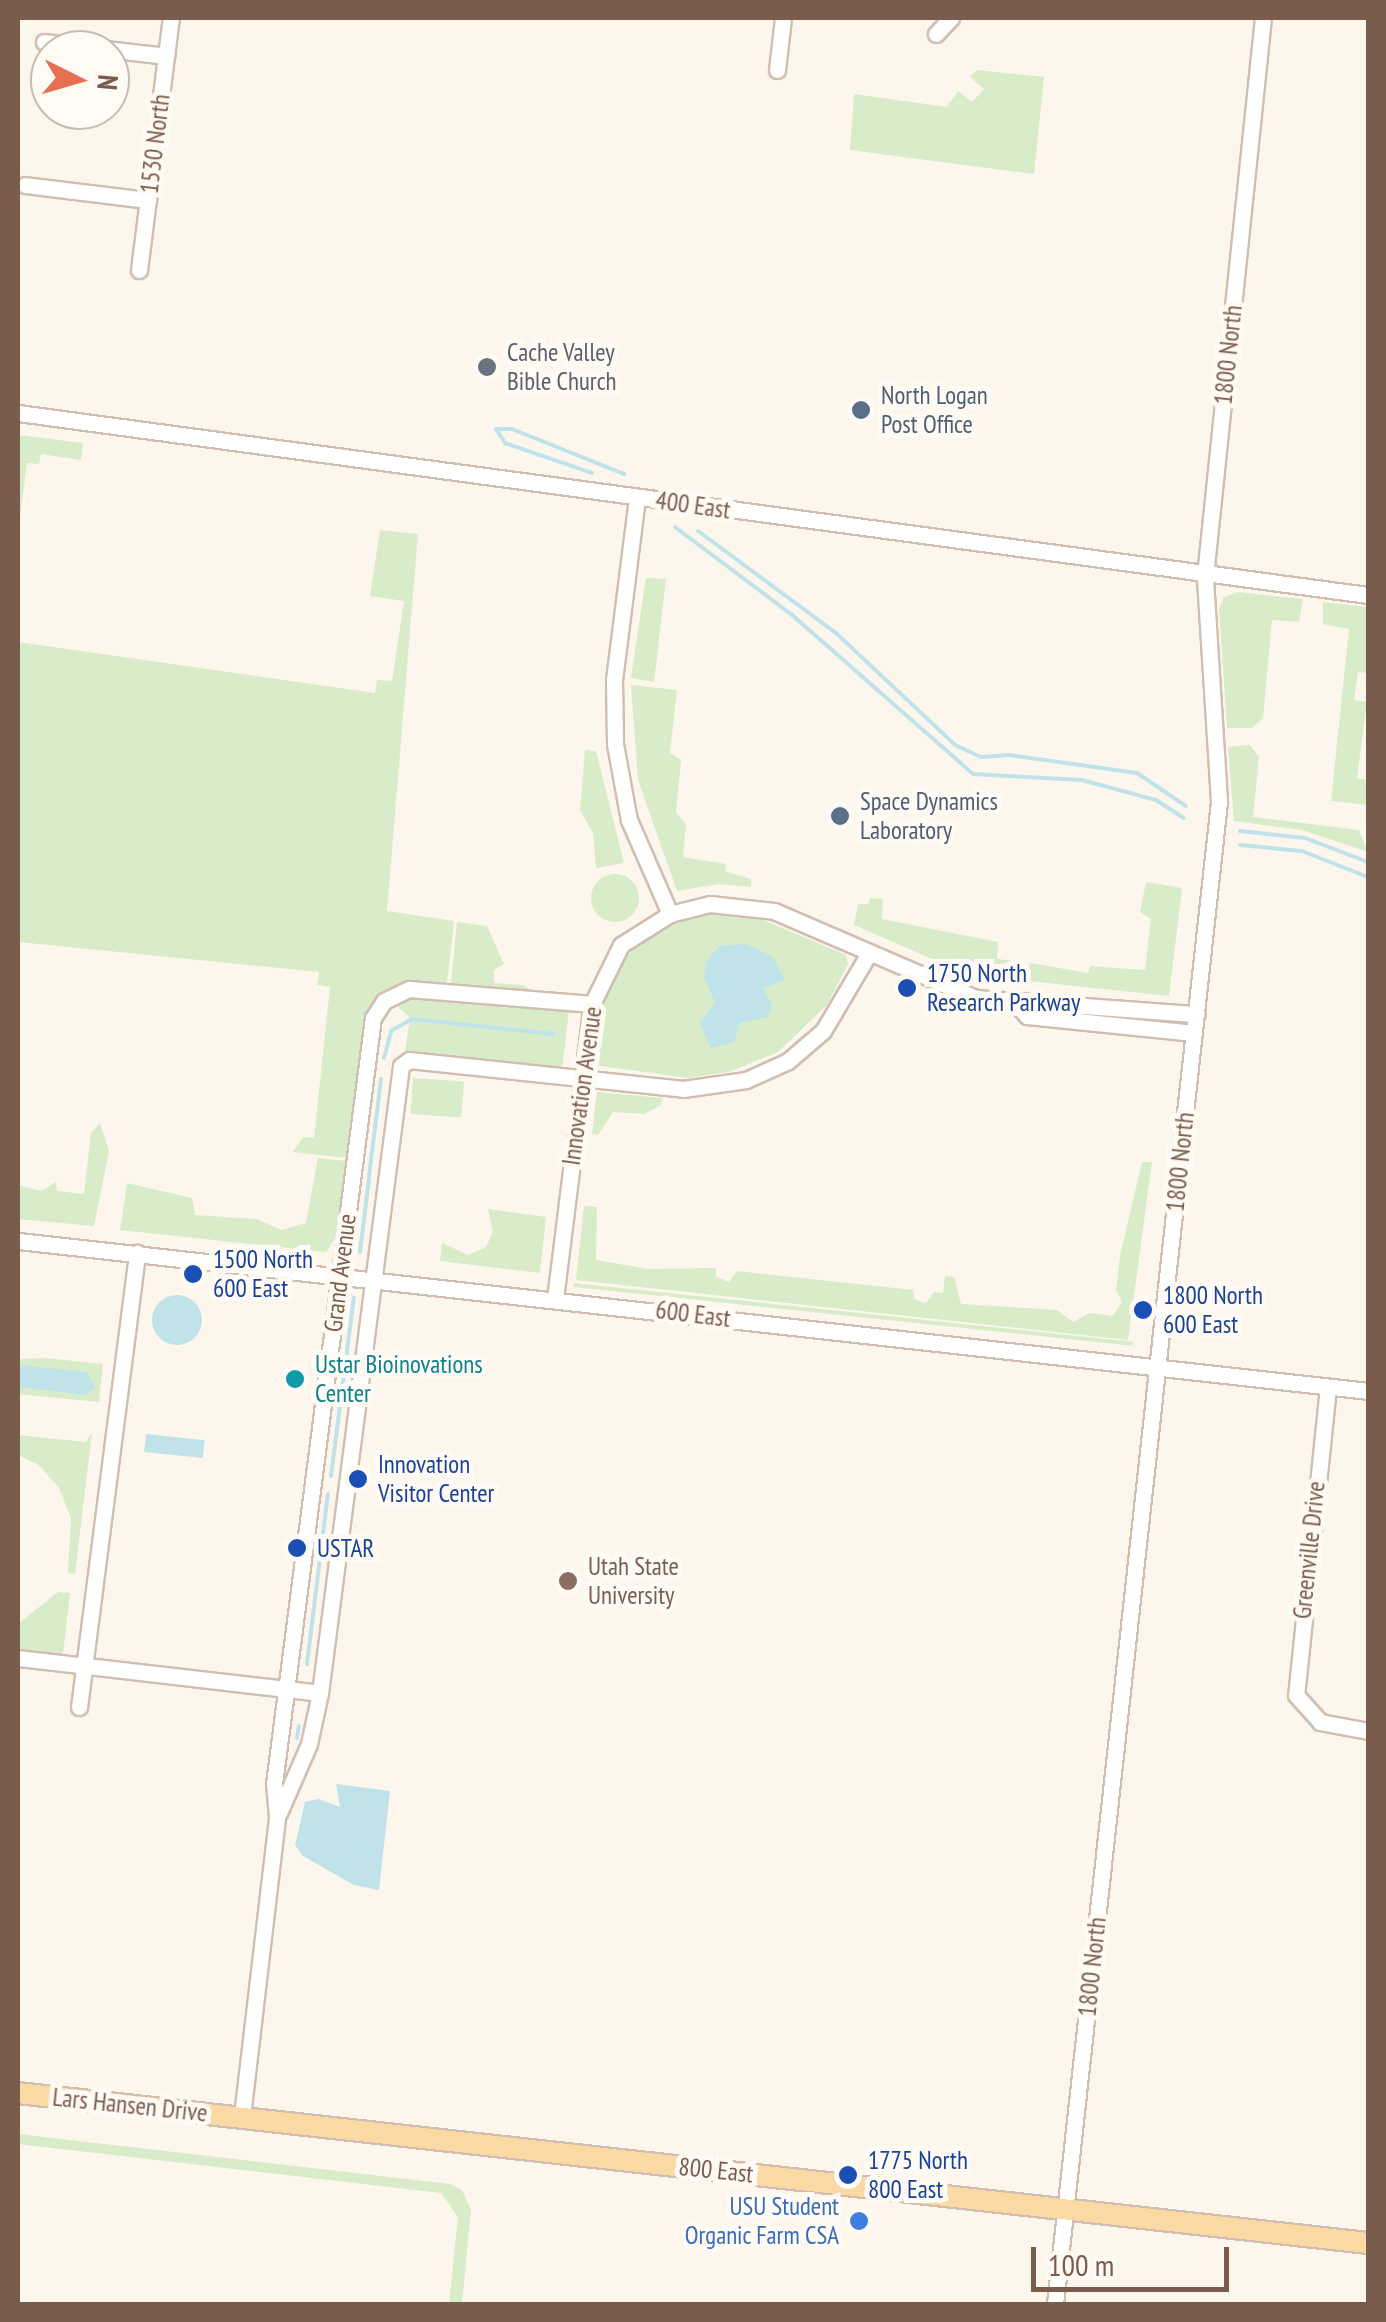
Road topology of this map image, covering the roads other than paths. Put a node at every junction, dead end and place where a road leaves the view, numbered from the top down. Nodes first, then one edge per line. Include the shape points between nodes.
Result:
1 (171, 18) edge
2 (783, 18) edge
3 (951, 18) edge
4 (1263, 18) edge
5 (936, 34) dead end
6 (130, 52) edge
7 (166, 56) junction
8 (777, 70) dead end
9 (25, 185) dead end
10 (148, 200) junction
11 (140, 270) dead end
12 (18, 413) edge
13 (637, 498) junction
14 (1205, 576) junction
15 (1368, 596) edge
16 (670, 914) junction
17 (868, 955) junction
18 (1015, 1003) junction
19 (592, 1004) junction
20 (1196, 1014) junction
21 (1194, 1033) junction
22 (581, 1080) junction
23 (18, 1240) edge
24 (137, 1253) junction
25 (340, 1276) junction
26 (372, 1279) junction
27 (555, 1298) junction
28 (1158, 1368) junction
29 (1328, 1387) junction
30 (1368, 1392) edge
31 (18, 1658) edge
32 (84, 1668) junction
33 (286, 1690) junction
34 (320, 1693) junction
35 (79, 1706) dead end
36 (1368, 1732) edge
37 (277, 1817) junction
38 (18, 2093) edge
39 (242, 2116) junction
40 (1066, 2209) junction
41 (1368, 2243) edge
42 (1055, 2304) edge

1 - 7 street, 1530 North
2 - 8 street
3 - 5 street
4 - 14 street, 1800 North
6 - 7 street
7 - 10 street, 1530 North
9 - 10 street
10 - 11 street, 1530 North
12 - 13 street, 400 East
13 - 14 street, 400 East
13 - 16 street via 614,679 615,744 629,820
14 - 15 street, 400 East
14 - 20 street, 1800 North via 1219,800
16 - 17 street via 710,904 774,910
16 - 19 street, Innovation Avenue via 621,946
17 - 18 street via 952,990
17 - 22 street via 822,1031 788,1061 746,1080 683,1089
18 - 20 street via 1033,998
18 - 21 street via 1027,1016
19 - 22 street, Innovation Avenue
19 - 25 street, Grand Avenue via 418,988 384,1001 371,1032
20 - 21 street, 1800 North
21 - 28 street, 1800 North
22 - 26 street, Grand Avenue via 404,1062
22 - 27 street, Innovation Avenue
23 - 24 street, 600 East
24 - 25 street, 600 East
24 - 32 street
25 - 26 street, 600 East
25 - 33 street, Grand Avenue
26 - 27 street, 600 East
26 - 34 street, Grand Avenue
27 - 28 street, 600 East
28 - 29 street, 600 East
28 - 40 street, 1800 North
29 - 30 street, 600 East
29 - 36 street, Greenville Drive via 1295,1674 1306,1711 1337,1728
31 - 32 street
32 - 33 street
32 - 35 street
33 - 34 street
33 - 37 street, Grand Avenue via 274,1784
34 - 37 street, Grand Avenue via 310,1744
37 - 39 street, Grand Avenue
38 - 39 main road, Lars Hansen Drive
39 - 40 main road, 800 East
40 - 41 main road, 800 East
40 - 42 street, 1800 North

